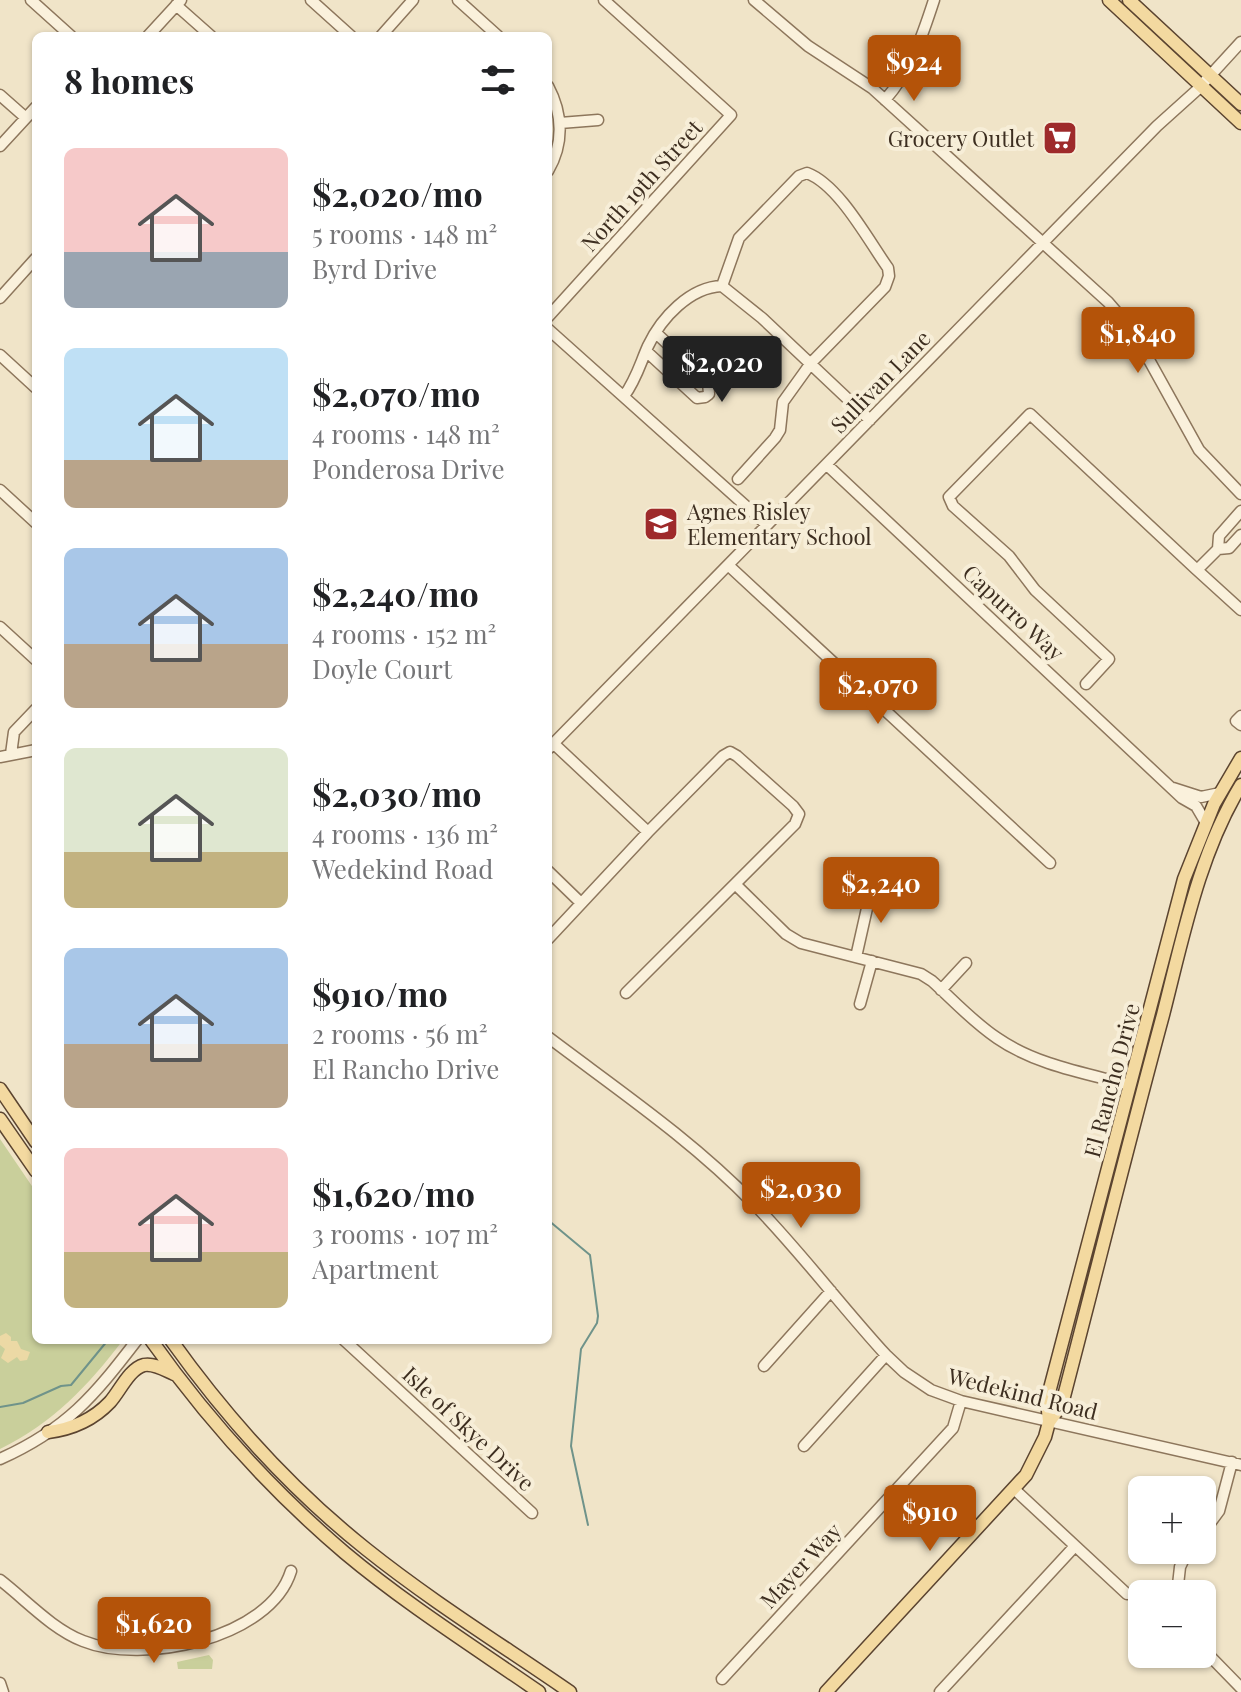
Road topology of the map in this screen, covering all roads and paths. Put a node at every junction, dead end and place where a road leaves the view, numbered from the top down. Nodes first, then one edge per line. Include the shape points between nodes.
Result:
1 (31, 0) edge
2 (51, 0) edge
3 (311, 0) edge
4 (413, 0) edge
5 (458, 0) edge
6 (604, 0) edge
7 (754, 0) edge
8 (934, 0) edge
9 (1109, 0) edge
10 (1129, 0) edge
11 (179, 2) edge
12 (42, 10) junction
13 (67, 32) edge
14 (152, 32) edge
15 (207, 32) edge
16 (347, 32) edge
17 (385, 32) edge
18 (494, 32) edge
19 (1241, 42) edge
20 (1211, 75) junction
21 (1200, 86) junction
22 (552, 94) edge
23 (0, 95) edge
24 (885, 100) junction
25 (1241, 104) edge
26 (32, 111) edge
27 (26, 118) junction
28 (598, 120) dead end
29 (560, 123) junction
30 (1241, 123) edge
31 (0, 146) edge
32 (552, 163) edge
33 (1043, 242) junction
34 (32, 262) edge
35 (722, 286) junction
36 (0, 298) edge
37 (552, 313) edge
38 (552, 333) edge
39 (656, 333) junction
40 (646, 351) junction
41 (0, 355) edge
42 (811, 363) junction
43 (32, 384) edge
44 (624, 396) junction
45 (870, 420) junction
46 (827, 465) junction
47 (738, 479) dead end
48 (0, 490) edge
49 (1241, 494) edge
50 (1241, 511) edge
51 (32, 519) edge
52 (767, 525) junction
53 (1241, 535) edge
54 (1218, 549) junction
55 (728, 565) junction
56 (1197, 570) junction
57 (1241, 610) edge
58 (0, 627) edge
59 (32, 656) edge
60 (1086, 684) dead end
61 (32, 713) edge
62 (1241, 716) edge
63 (1241, 725) edge
64 (552, 745) edge
65 (552, 747) edge
66 (32, 751) edge
67 (6, 755) edge
68 (1241, 758) edge
69 (1232, 773) junction
70 (1241, 785) edge
71 (1173, 788) junction
72 (1220, 793) junction
73 (1225, 811) junction
74 (1206, 823) junction
75 (648, 832) junction
76 (1050, 863) dead end
77 (552, 875) edge
78 (736, 885) junction
79 (872, 886) dead end
80 (581, 903) junction
81 (552, 935) edge
82 (856, 957) junction
83 (872, 961) junction
84 (966, 963) dead end
85 (941, 990) junction
86 (626, 993) dead end
87 (860, 1004) dead end
88 (552, 1040) edge
89 (1130, 1085) junction
90 (0, 1089) edge
91 (0, 1119) edge
92 (32, 1136) edge
93 (32, 1165) edge
94 (831, 1291) junction
95 (134, 1344) edge
96 (154, 1344) edge
97 (174, 1344) edge
98 (348, 1344) edge
99 (886, 1355) junction
100 (764, 1366) dead end
101 (177, 1375) junction
102 (961, 1401) junction
103 (1049, 1422) junction
104 (48, 1432) junction
105 (804, 1446) dead end
106 (0, 1459) edge
107 (1237, 1464) edge
108 (1014, 1489) junction
109 (532, 1513) dead end
110 (1216, 1515) edge
111 (1075, 1546) junction
112 (291, 1571) dead end
113 (0, 1580) edge
114 (1127, 1594) dead end
115 (1216, 1662) edge
116 (722, 1679) dead end
117 (0, 1683) edge
118 (1241, 1688) edge
119 (3, 1692) edge
120 (539, 1692) edge
121 (570, 1692) edge
122 (826, 1692) edge
123 (940, 1692) edge

1 - 12 street
2 - 12 street
3 - 16 street
4 - 17 street
5 - 18 street
6 - 37 street, North 19th Street via 731,115
7 - 24 street
8 - 24 street via 918,50
9 - 21 main road
10 - 20 main road
11 - 14 street
11 - 15 street
12 - 13 street
19 - 20 street, Sullivan Lane
20 - 21 street, Sullivan Lane
20 - 25 main road
21 - 30 main road
21 - 33 street, Sullivan Lane
22 - 29 street
23 - 27 street
24 - 33 street
26 - 27 street
27 - 31 street
28 - 29 street
29 - 32 street
33 - 45 street, Sullivan Lane
33 - 49 street via 1122,317 1194,442
34 - 36 street
35 - 39 street via 700,289
35 - 42 street
35 - 42 street via 739,238 799,176 807,173 825,184 889,276 885,287
38 - 44 street
39 - 40 street
39 - 40 street via 708,382 709,394 697,398
40 - 44 street
41 - 43 street
42 - 45 street
42 - 47 street via 783,402 775,438
44 - 52 street
45 - 46 street, Sullivan Lane
46 - 52 street, Sullivan Lane
46 - 71 street, Capurro Way
48 - 51 street
50 - 54 street via 1219,536
52 - 55 street, Sullivan Lane
53 - 54 street via 1229,548
54 - 56 street
55 - 64 street, Sullivan Lane
55 - 76 street
56 - 57 street
56 - 60 street via 1030,414 949,497 1035,590 1109,659
58 - 59 street
61 - 67 street via 14,732
62 - 63 street via 1236,721
65 - 75 street
66 - 67 street
68 - 69 main road, El Rancho Drive
69 - 72 main road, El Rancho Drive
69 - 73 main road
70 - 73 main road, El Rancho Drive
71 - 72 street via 1201,797
71 - 74 street, Capurro Way via 1196,806
72 - 74 main road, El Rancho Drive
73 - 103 main road, El Rancho Drive via 1205,862 1167,999 1062,1404
74 - 89 main road, El Rancho Drive via 1184,879
75 - 78 street via 730,752 799,814
75 - 80 street
77 - 80 street
78 - 82 street via 792,938
78 - 86 street
79 - 82 street
80 - 81 street
82 - 83 street
83 - 85 street via 921,974
83 - 87 street
84 - 85 street
85 - 89 street via 994,1037 1024,1054
88 - 94 street, Wedekind Road via 727,1178
89 - 103 main road, El Rancho Drive via 1047,1400
90 - 92 main road
91 - 93 main road
94 - 99 street, Wedekind Road
94 - 100 street
95 - 104 street via 91,1398
96 - 101 main road
97 - 121 main road via 244,1432 328,1516 413,1585
98 - 109 street, Isle of Skye Drive
99 - 102 street, Wedekind Road via 931,1390
99 - 105 street
101 - 104 main road via 141,1366 95,1415
101 - 120 main road via 269,1483 334,1543 410,1604
102 - 103 street, Wedekind Road
102 - 116 street, Mayer Way via 953,1428
103 - 107 street, Wedekind Road
103 - 108 main road, El Rancho Drive via 1037,1458
104 - 106 street
107 - 110 street
108 - 111 street
108 - 122 main road, El Rancho Drive
111 - 114 street
111 - 123 street
112 - 113 street via 286,1587 267,1606 217,1636 177,1646 120,1649 67,1633
115 - 118 street
117 - 119 street

